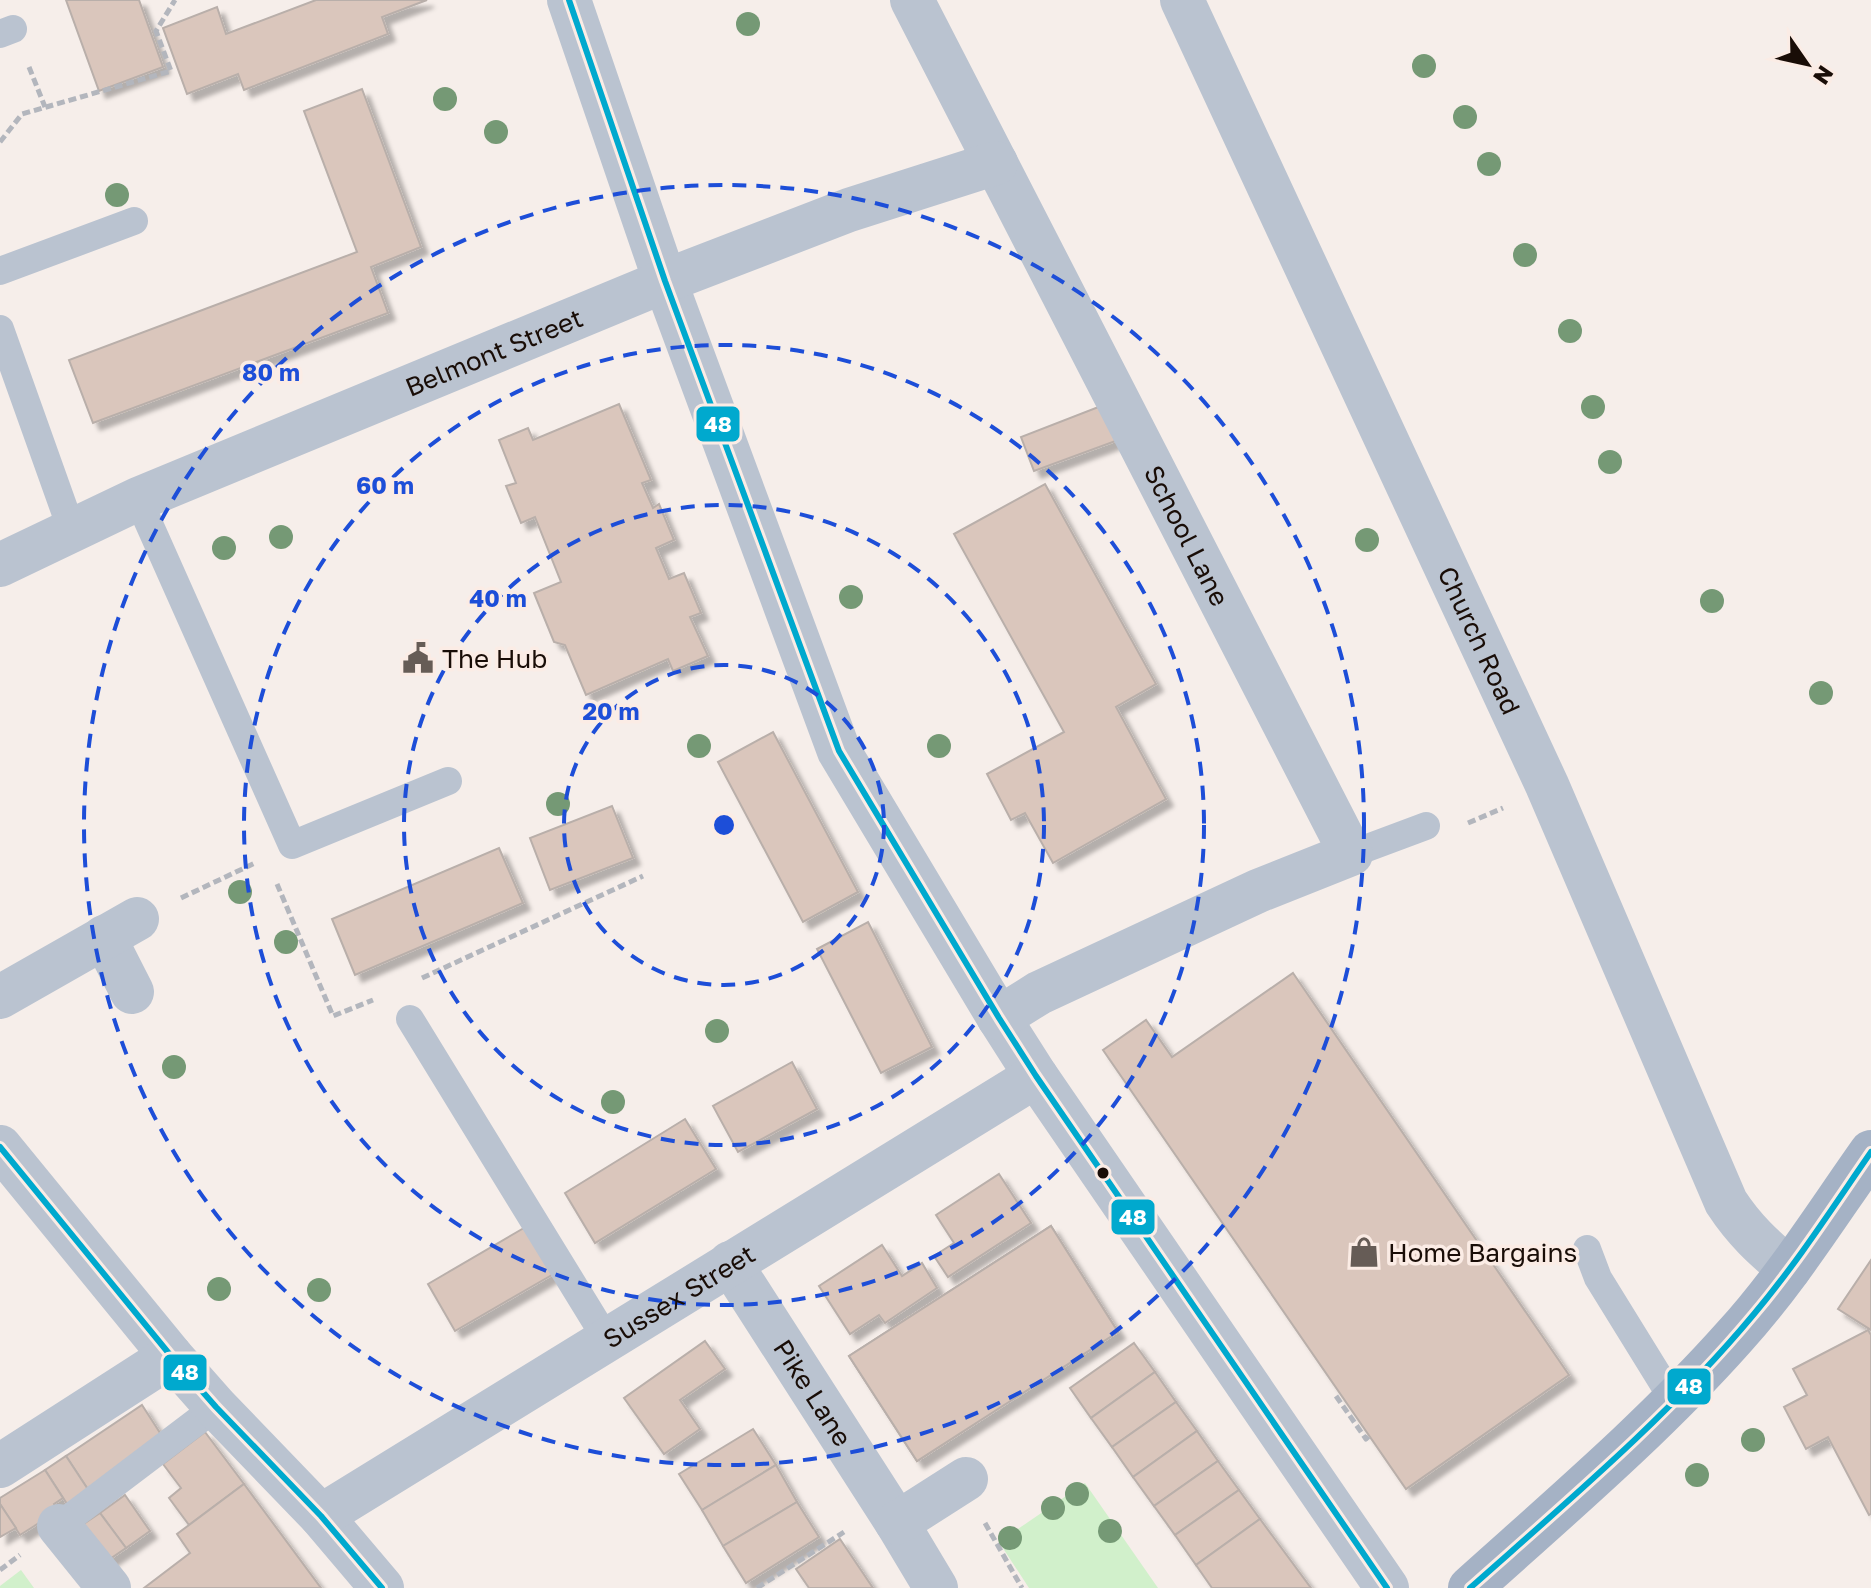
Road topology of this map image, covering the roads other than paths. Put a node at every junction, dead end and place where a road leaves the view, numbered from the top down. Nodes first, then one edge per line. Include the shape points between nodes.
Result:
1 (569, 0) edge
2 (912, 0) edge
3 (1182, 0) edge
4 (996, 163) junction
5 (134, 221) dead end
6 (0, 271) edge
7 (665, 281) junction
8 (0, 329) edge
9 (138, 499) junction
10 (72, 531) junction
11 (0, 565) edge
12 (448, 781) dead end
13 (1426, 826) dead end
14 (1351, 854) junction
15 (132, 992) dead end
16 (0, 997) edge
17 (999, 1018) junction
18 (410, 1019) dead end
19 (1036, 1076) junction
20 (1871, 1152) edge
21 (6, 1164) edge
22 (1587, 1249) dead end
23 (730, 1263) junction
24 (1789, 1269) junction
25 (607, 1340) junction
26 (171, 1356) junction
27 (1674, 1401) junction
28 (216, 1407) junction
29 (0, 1466) edge
30 (966, 1479) road end
31 (891, 1514) junction
32 (321, 1516) junction
33 (59, 1526) joint
34 (109, 1588) edge
35 (382, 1588) edge
36 (936, 1588) edge
37 (1387, 1588) edge
38 (1470, 1588) edge

1 - 7 street
2 - 4 street, School Lane
3 - 24 street, Church Road via 1547,785 1726,1202 1742,1226
4 - 7 street, Belmont Street via 849,210
4 - 14 street, School Lane
5 - 6 lane
7 - 9 street, Belmont Street
7 - 17 street via 839,751
8 - 10 lane
9 - 10 street, Belmont Street
9 - 12 lane via 292,845
10 - 11 street, Belmont Street
13 - 14 lane
14 - 17 street via 1162,935 1039,993
15 - 16 street via 120,928
17 - 19 street
18 - 25 lane
19 - 23 street, Sussex Street
19 - 37 street
20 - 24 main road
21 - 26 street
22 - 27 lane via 1598,1278
23 - 25 street, Sussex Street
23 - 31 street, Pike Lane
24 - 27 main road
25 - 32 street, Sussex Street
26 - 28 street
26 - 29 street
27 - 38 main road
28 - 32 street
28 - 33 lane
30 - 31 street
31 - 36 street, Pike Lane
32 - 35 street
33 - 34 street

